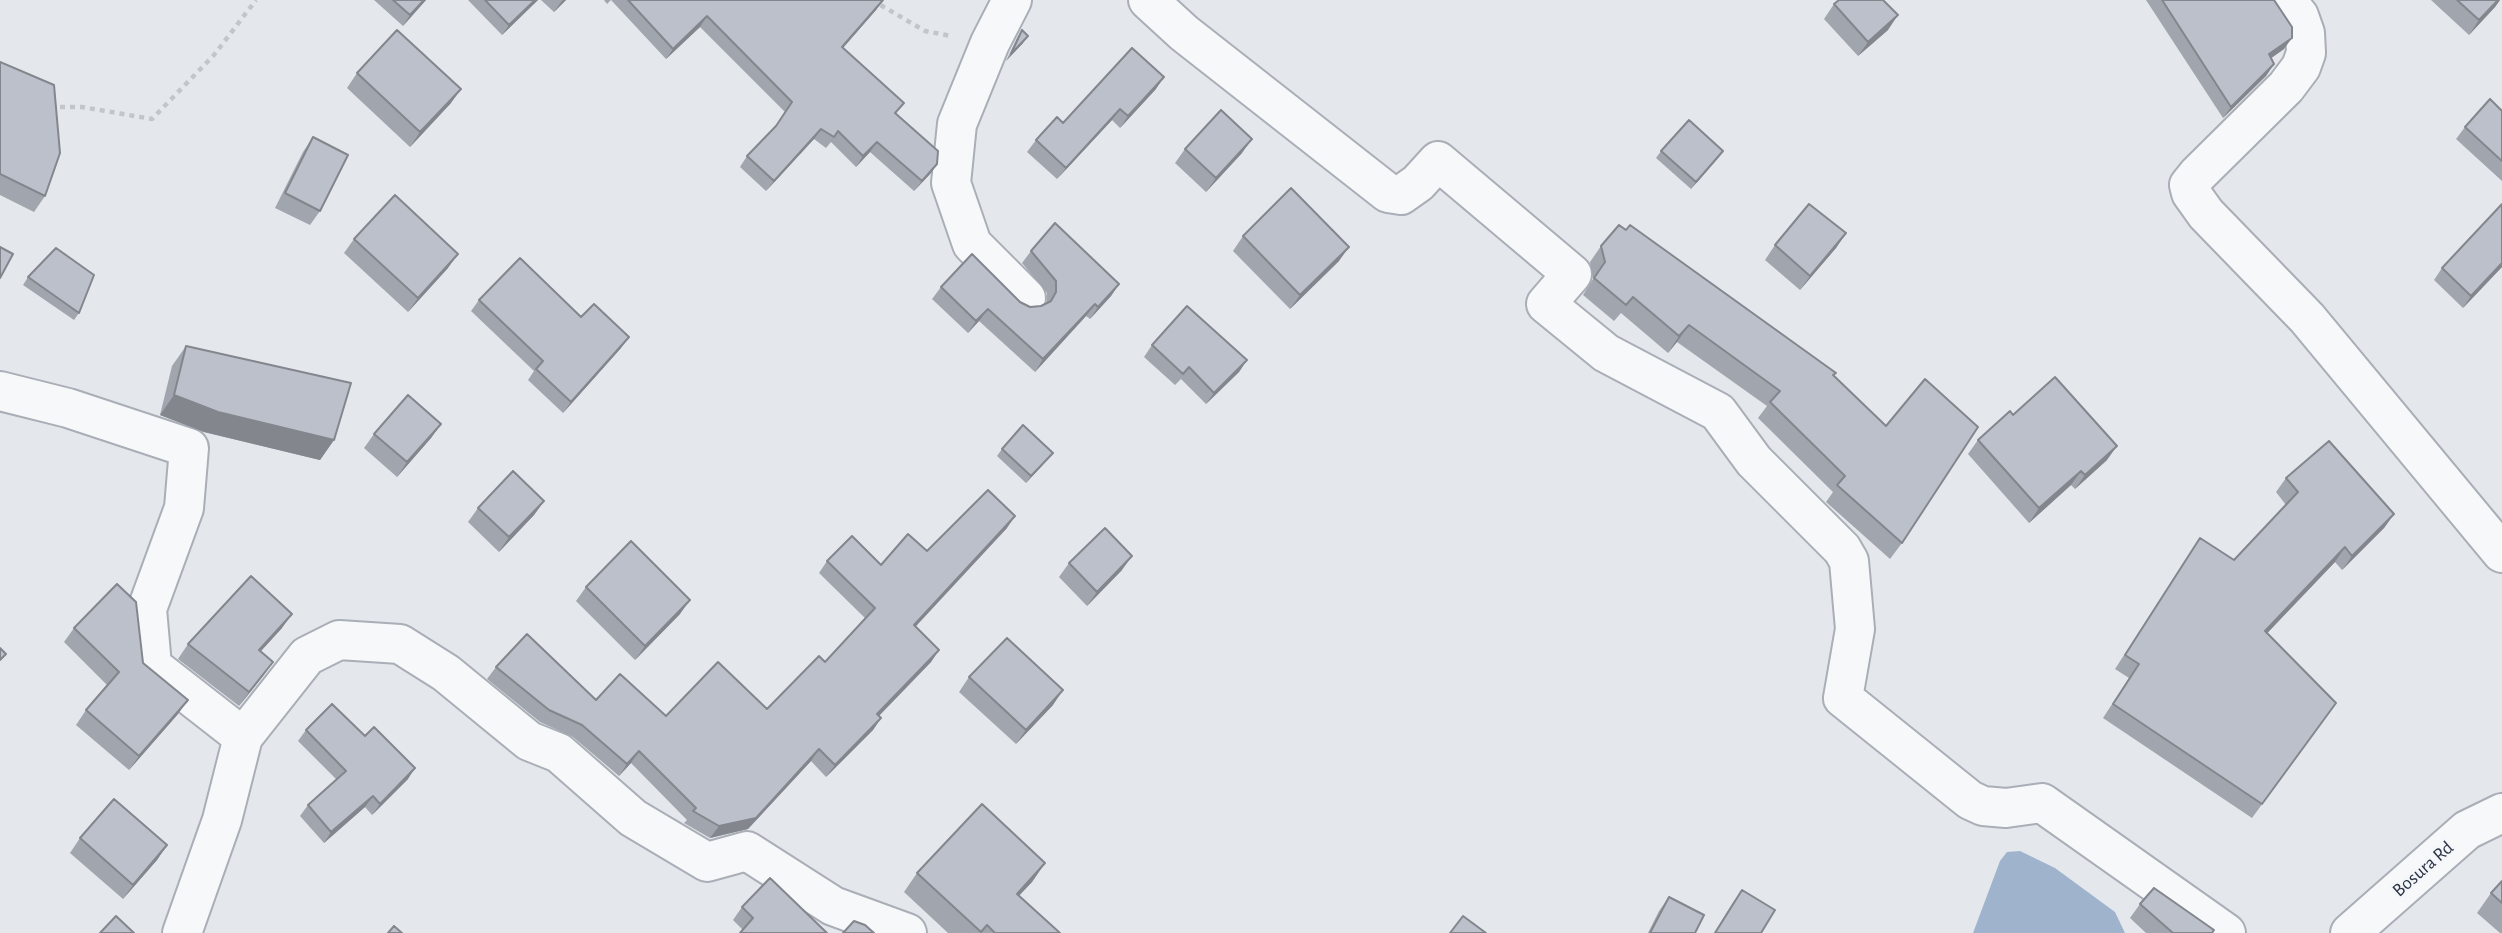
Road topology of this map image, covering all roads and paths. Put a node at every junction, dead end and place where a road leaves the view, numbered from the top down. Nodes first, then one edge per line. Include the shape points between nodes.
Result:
1 (256, 0) edge
2 (872, 0) edge
3 (1012, 0) edge
4 (1148, 0) edge
5 (2286, 0) edge
6 (990, 43) junction
7 (42, 107) edge
8 (1026, 298) dead end
9 (0, 391) edge
10 (2502, 552) edge
11 (243, 737) junction
12 (2502, 813) edge
13 (182, 933) edge
14 (907, 933) edge
15 (2226, 933) edge
16 (2350, 933) edge

1 - 7 path via 214,55 152,120 82,107
2 - 6 path via 925,31
3 - 6 street
4 - 15 street via 1388,193 1401,194 1438,161 1573,274 1546,304 1606,353 1718,412 1754,461 1849,561 1855,629 1843,698 1970,800 2006,808 2042,803
5 - 10 street via 2305,33 2301,67 2197,175 2189,185 2191,193 2307,318
6 - 8 street via 957,124 951,183 972,244
9 - 11 street via 189,448 184,508 147,609 152,666
11 - 13 street via 222,820
11 - 14 street via 307,656 339,640 400,644 446,673 529,741 559,753 633,818 707,862 747,851 833,906
12 - 16 street, Bosura Rd via 2467,830

